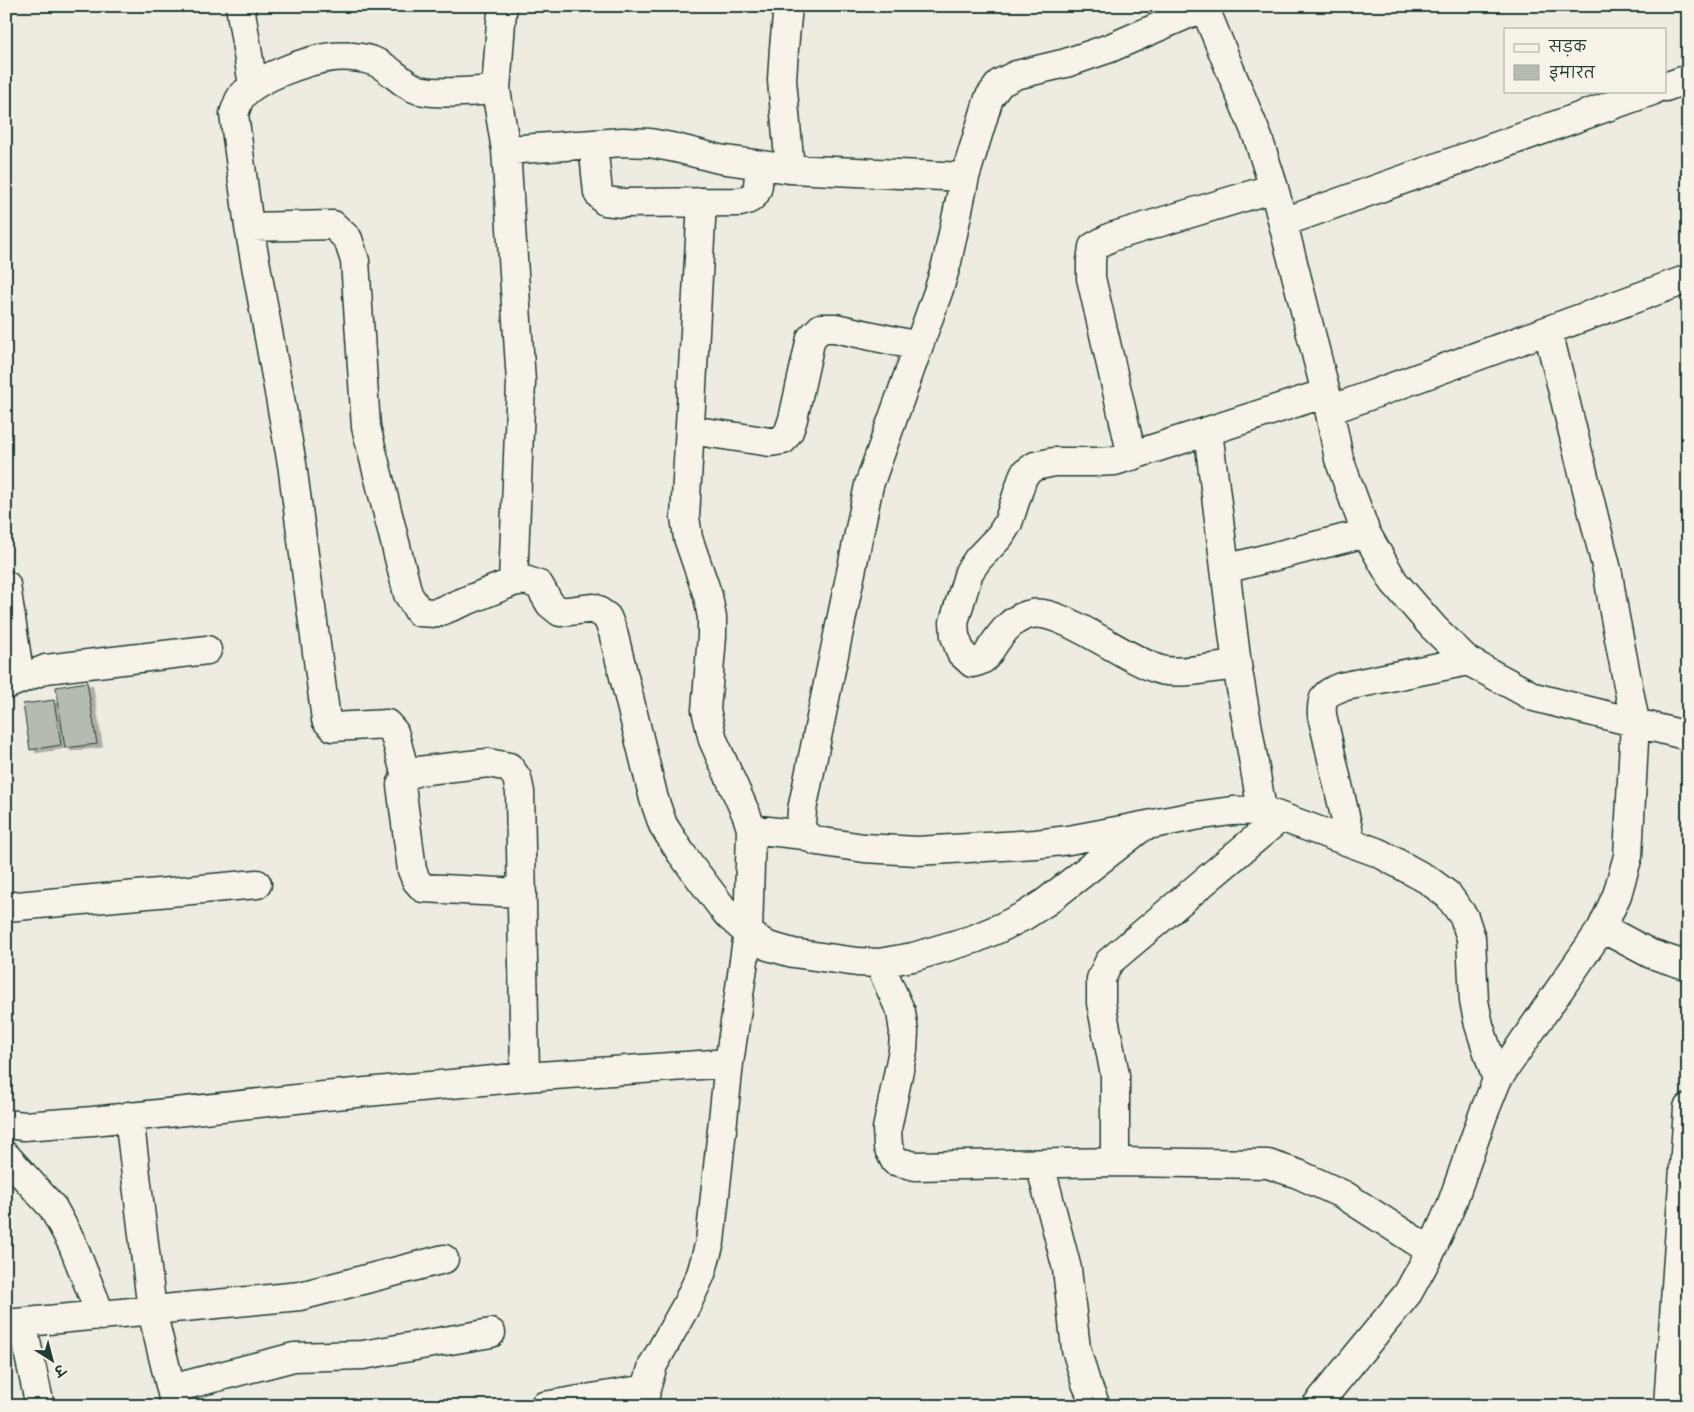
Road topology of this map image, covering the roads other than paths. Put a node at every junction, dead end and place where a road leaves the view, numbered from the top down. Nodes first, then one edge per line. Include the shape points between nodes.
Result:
1 (240, 6) edge
2 (503, 6) edge
3 (788, 6) edge
4 (1204, 6) edge
5 (1688, 78) edge
6 (253, 85) junction
7 (1666, 86) edge
8 (496, 90) junction
9 (1649, 92) edge
10 (594, 144) junction
11 (506, 150) junction
12 (758, 165) junction
13 (790, 169) junction
14 (965, 177) junction
15 (1274, 188) junction
16 (702, 202) junction
17 (1284, 222) junction
18 (249, 227) junction
19 (1688, 279) edge
20 (1548, 331) junction
21 (918, 346) junction
22 (1328, 402) junction
23 (690, 430) junction
24 (1208, 431) junction
25 (1132, 456) junction
26 (1366, 533) junction
27 (1225, 568) junction
28 (513, 582) junction
29 (6, 585) edge
30 (207, 650) dead end
31 (1468, 661) junction
32 (1237, 665) junction
33 (13, 682) edge
34 (1635, 722) junction
35 (1688, 736) edge
36 (406, 776) junction
37 (1271, 814) junction
38 (1145, 825) junction
39 (751, 829) junction
40 (804, 835) junction
41 (1351, 842) junction
42 (257, 884) dead end
43 (522, 893) junction
44 (6, 907) edge
45 (1602, 928) junction
46 (748, 933) junction
47 (879, 963) junction
48 (1688, 966) edge
49 (729, 1063) junction
50 (525, 1077) junction
51 (1497, 1080) junction
52 (1688, 1108) edge
53 (129, 1116) junction
54 (6, 1124) edge
55 (6, 1156) edge
56 (1115, 1162) junction
57 (1040, 1164) junction
58 (1431, 1252) junction
59 (444, 1259) dead end
60 (152, 1311) junction
61 (101, 1316) junction
62 (14, 1323) edge
63 (491, 1333) dead end
64 (173, 1397) edge
65 (645, 1397) edge
66 (40, 1406) edge
67 (544, 1406) edge
68 (1096, 1406) edge
69 (1316, 1406) edge
70 (1668, 1406) edge

1 - 6 street
2 - 8 street
3 - 13 street via 782,80
4 - 14 street via 1110,48 1016,75 1000,83 989,98
4 - 15 street via 1258,138
5 - 7 street
6 - 8 street via 308,63 331,57 355,57 375,62 418,90
6 - 18 street via 240,97 234,114
8 - 11 street
9 - 17 street
10 - 11 street
10 - 12 street via 650,143
10 - 16 street via 598,193 605,201
11 - 28 street via 522,382
12 - 13 street
12 - 16 street via 756,193 749,200
13 - 14 street
14 - 21 street via 947,262
15 - 17 street
15 - 25 street via 1111,236 1093,247 1091,278
16 - 23 street
17 - 22 street
18 - 28 street via 333,225 348,239 356,261 366,427 408,594 419,612 436,613
18 - 36 street via 292,464 326,720 333,727 387,724 394,732
19 - 20 street
20 - 22 street via 1394,386
20 - 34 street via 1608,574
21 - 23 street via 835,328 821,328 811,338 793,419 783,440 770,442
21 - 40 street via 868,485 802,810 800,825
22 - 24 street
22 - 26 street via 1339,459
23 - 39 street via 688,538 712,618 706,710 713,740
24 - 25 street
24 - 27 street
25 - 32 street via 1095,462 1054,462 1035,466 1024,474 1008,523 969,572 954,622 961,653 972,663 984,659 1004,629 1030,614 1041,613 1056,617 1160,670 1174,672
26 - 27 street
26 - 31 street via 1394,582
27 - 32 street
28 - 46 street via 525,580 539,585 550,604 560,612 594,608 607,617 663,825 727,914
29 - 33 street
30 - 33 street via 46,669
31 - 34 street via 1534,697
31 - 41 street via 1341,687 1328,692 1321,701
32 - 37 street
34 - 35 street
34 - 45 street via 1628,856 1617,895
36 - 43 street via 401,785 412,870 423,888
36 - 43 street via 418,771 488,762 509,767 517,778 520,792
37 - 38 street via 1232,810
37 - 41 street
37 - 56 street via 1109,962 1101,979 1101,1003 1115,1075
38 - 40 street via 1044,843 917,851 864,848 817,841
38 - 47 street via 1024,916 974,939 913,957
39 - 40 street
39 - 46 street
41 - 51 street via 1379,853 1428,880 1448,895 1464,917 1471,938 1476,1009
42 - 44 street
43 - 50 street
45 - 48 street via 1651,954
45 - 51 street
46 - 47 street via 768,946 793,953
46 - 49 street
47 - 57 street via 901,1012 904,1032 887,1129 888,1147 895,1160 915,1166
49 - 50 street
49 - 65 street via 710,1242 688,1304 653,1365
50 - 53 street
51 - 58 street
52 - 70 street
53 - 54 street via 24,1126
53 - 60 street
55 - 61 street via 53,1208 72,1243
56 - 57 street
56 - 58 street via 1268,1164 1282,1167 1358,1203
57 - 68 street via 1062,1243 1076,1349
58 - 69 street via 1408,1293
59 - 60 street via 300,1296
60 - 61 street
60 - 64 street
61 - 62 street
62 - 66 street
63 - 64 street via 363,1355 294,1357
65 - 67 street

